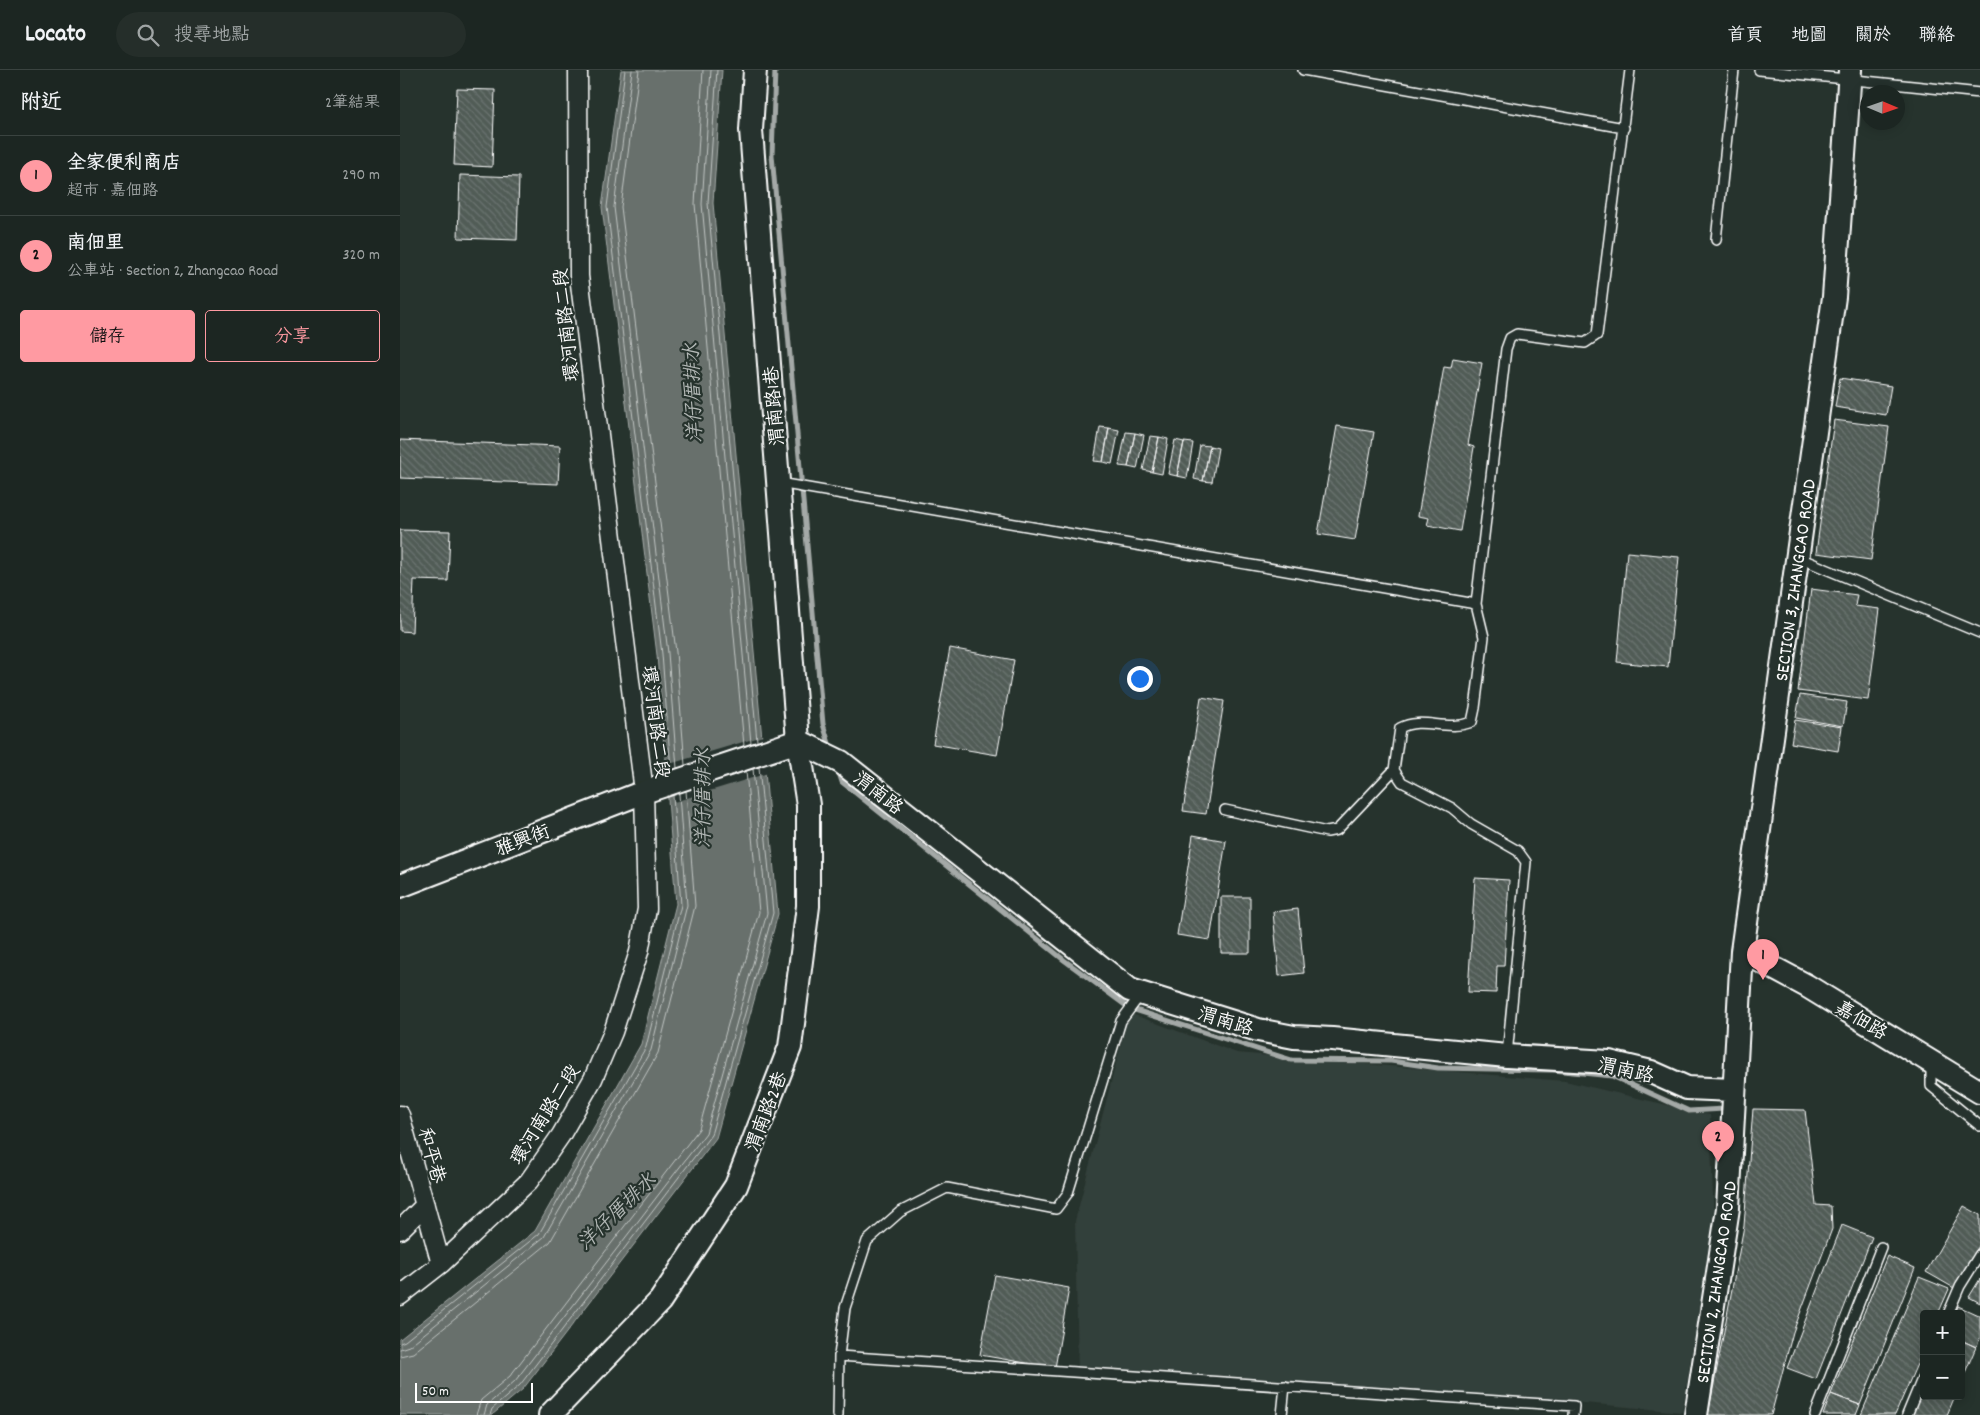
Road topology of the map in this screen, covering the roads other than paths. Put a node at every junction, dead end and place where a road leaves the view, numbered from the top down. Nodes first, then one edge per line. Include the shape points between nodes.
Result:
1 (578, 70) edge
2 (755, 70) edge
3 (1303, 70) edge
4 (1630, 70) edge
5 (1734, 70) edge
6 (1759, 70) edge
7 (1850, 76) edge
8 (1980, 93) edge
9 (1624, 128) junction
10 (1716, 240) dead end
11 (779, 483) junction
12 (1797, 557) junction
13 (1476, 604) junction
14 (1980, 633) edge
15 (798, 741) junction
16 (1394, 770) junction
17 (644, 792) junction
18 (1225, 810) dead end
19 (400, 886) edge
20 (1742, 951) junction
21 (1141, 994) junction
22 (1507, 1056) junction
23 (1932, 1061) junction
24 (1733, 1090) junction
25 (1980, 1092) edge
26 (400, 1115) edge
27 (1980, 1126) edge
28 (425, 1205) junction
29 (400, 1230) edge
30 (1881, 1247) dead end
31 (1980, 1254) edge
32 (441, 1264) junction
33 (400, 1296) edge
34 (1950, 1310) edge
35 (839, 1356) junction
36 (1920, 1384) edge
37 (1286, 1386) junction
38 (552, 1415) edge
39 (838, 1415) edge
40 (1282, 1415) edge
41 (1573, 1415) edge
42 (1696, 1415) edge
43 (1815, 1415) edge
44 (1907, 1415) edge

1 - 17 street, 環河南路二段 via 579,276
2 - 11 street, 渭南路1巷 via 751,130
3 - 9 lane
4 - 9 lane
5 - 10 lane
6 - 7 lane
7 - 8 lane
7 - 12 street, SECTION 3, ZHANGCAO ROAD via 1834,297
9 - 13 lane via 1597,335 1585,343 1517,334 1510,338 1506,349
11 - 13 lane
11 - 15 street, 渭南路1巷
12 - 14 lane
12 - 20 street, SECTION 3, ZHANGCAO ROAD
13 - 16 lane via 1484,637 1472,722 1459,727 1410,722 1400,728
15 - 17 street, 雅興街
15 - 21 street, 渭南路 via 841,762 1123,985
15 - 38 street, 渭南路2巷 via 808,805 808,906 790,1047 736,1186 660,1301
16 - 18 lane via 1337,830 1327,832
16 - 22 lane via 1402,782 1452,808 1471,824 1518,851 1526,862
17 - 19 street, 雅興街
17 - 32 street, 環河南路二段 via 647,909 626,993 593,1079 561,1135 529,1181
20 - 23 street, 嘉佃路
20 - 24 street, SECTION 3, ZHANGCAO ROAD
21 - 22 street, 渭南路 via 1258,1030 1294,1037
21 - 35 lane via 1121,1021 1068,1193 1056,1209 947,1188 900,1212 867,1241 845,1308
22 - 24 street, 渭南路 via 1609,1062 1652,1072 1687,1088
23 - 25 street, 嘉佃路
23 - 27 lane via 1931,1086
24 - 42 street, SECTION 2, ZHANGCAO ROAD via 1728,1208
26 - 28 street, 和平巷
28 - 29 street, 和平巷
28 - 32 street, 和平巷
30 - 43 lane
31 - 34 lane
32 - 33 street, 環河南路二段
35 - 37 lane
35 - 39 lane
36 - 44 lane
37 - 40 lane
37 - 41 lane via 1574,1406

